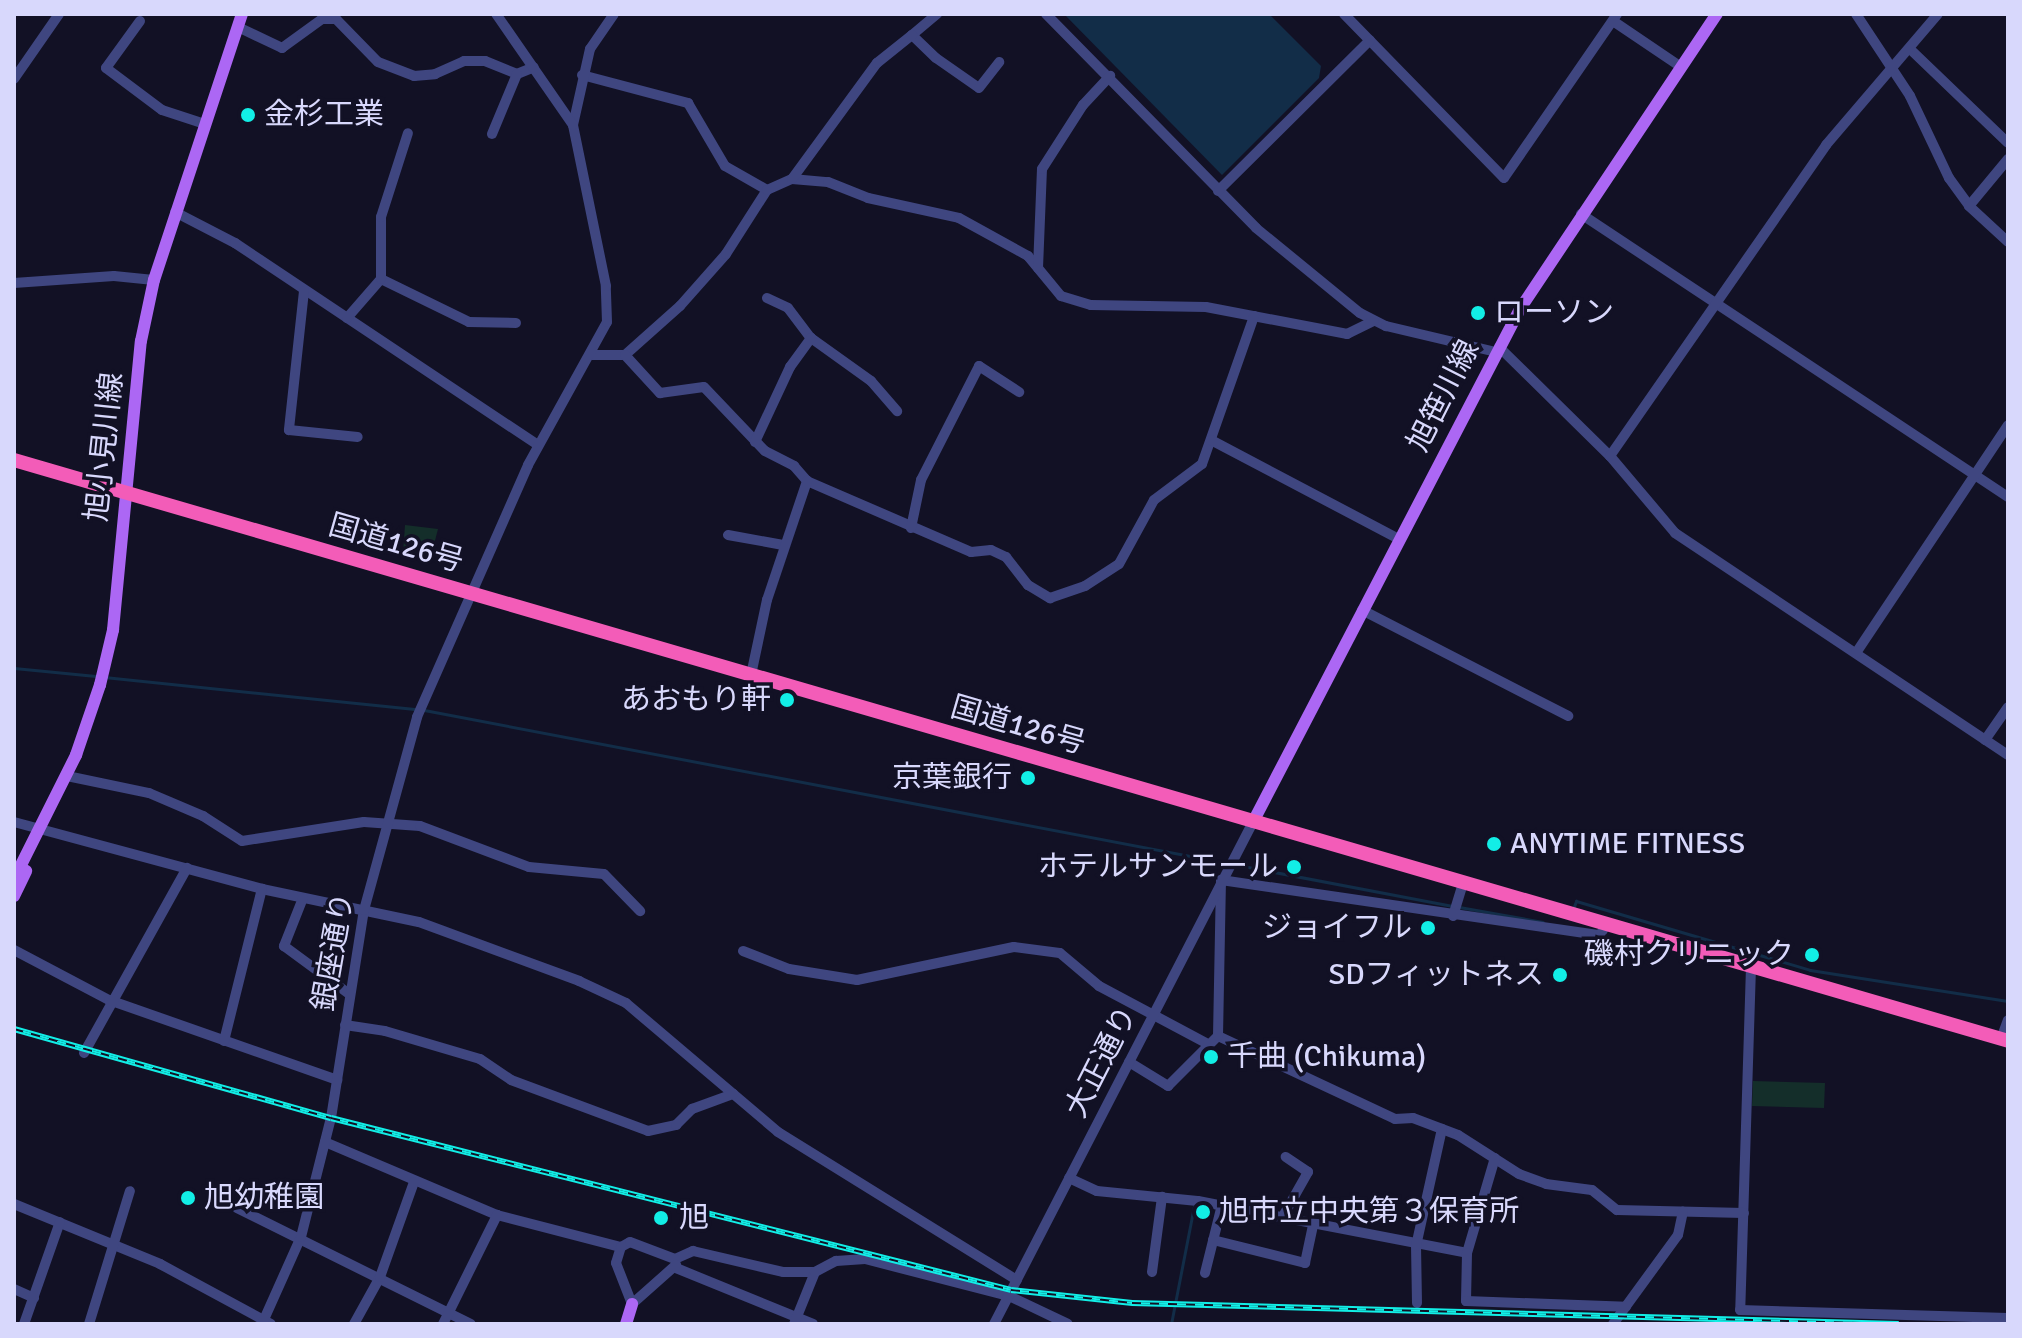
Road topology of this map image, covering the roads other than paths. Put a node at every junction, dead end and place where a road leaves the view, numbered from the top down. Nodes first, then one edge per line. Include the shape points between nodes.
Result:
1 (59, 14) edge
2 (496, 14) edge
3 (614, 14) edge
4 (937, 14) edge
5 (1046, 14) edge
6 (1717, 14) edge
7 (1856, 14) edge
8 (1938, 14) edge
9 (1347, 15) edge
10 (1615, 17) edge
11 (237, 18) edge
12 (140, 21) dead end
13 (912, 35) junction
14 (1370, 40) junction
15 (1911, 50) junction
16 (999, 62) dead end
17 (534, 67) junction
18 (1681, 67) junction
19 (1894, 68) junction
20 (517, 74) junction
21 (582, 75) junction
22 (1110, 76) junction
23 (14, 79) edge
24 (205, 124) junction
25 (573, 125) junction
26 (408, 133) dead end
27 (492, 134) dead end
28 (2008, 143) edge
29 (2008, 159) edge
30 (792, 179) junction
31 (767, 190) junction
32 (1218, 191) junction
33 (1969, 206) junction
34 (175, 212) junction
35 (1581, 214) junction
36 (2008, 242) edge
37 (1038, 268) junction
38 (15, 279) edge
39 (381, 279) junction
40 (154, 280) junction
41 (304, 291) junction
42 (767, 298) dead end
43 (1713, 306) junction
44 (1254, 316) junction
45 (347, 318) junction
46 (1374, 321) junction
47 (516, 323) dead end
48 (811, 338) junction
49 (1498, 350) junction
50 (592, 355) junction
51 (625, 355) junction
52 (1019, 392) dead end
53 (897, 411) dead end
54 (2008, 425) edge
55 (358, 437) dead end
56 (1211, 440) junction
57 (755, 442) junction
58 (538, 445) junction
59 (1610, 456) junction
60 (14, 460) edge
61 (1974, 474) junction
62 (807, 481) junction
63 (126, 491) junction
64 (2008, 497) edge
65 (911, 528) junction
66 (728, 535) dead end
67 (1399, 539) junction
68 (783, 545) junction
69 (471, 593) junction
70 (1362, 610) junction
71 (1856, 653) junction
72 (751, 675) junction
73 (2008, 707) edge
74 (1568, 716) dead end
75 (1985, 740) junction
76 (2008, 755) edge
77 (67, 776) junction
78 (385, 821) junction
79 (14, 822) edge
80 (1253, 822) junction
81 (40, 829) junction
82 (18, 868) edge
83 (187, 868) junction
84 (1221, 880) junction
85 (1463, 883) junction
86 (262, 889) junction
87 (14, 896) edge
88 (303, 898) junction
89 (364, 910) junction
90 (1454, 910) junction
91 (640, 911) dead end
92 (1606, 925) junction
93 (14, 950) edge
94 (743, 951) dead end
95 (1751, 967) junction
96 (349, 994) junction
97 (109, 1000) junction
98 (1153, 1016) junction
99 (2008, 1020) edge
100 (345, 1025) junction
101 (1218, 1036) junction
102 (2004, 1040) edge
103 (224, 1041) junction
104 (1206, 1043) junction
105 (86, 1048) dead end
106 (1129, 1062) junction
107 (337, 1080) junction
108 (733, 1094) junction
109 (1442, 1129) junction
110 (325, 1142) junction
111 (1286, 1157) dead end
112 (1495, 1158) junction
113 (1069, 1178) junction
114 (414, 1182) junction
115 (130, 1191) dead end
116 (1162, 1197) junction
117 (14, 1204) edge
118 (1222, 1205) junction
119 (237, 1208) dead end
120 (1683, 1212) junction
121 (1744, 1213) junction
122 (497, 1215) junction
123 (1282, 1218) junction
124 (60, 1222) junction
125 (1313, 1224) junction
126 (301, 1237) junction
127 (1213, 1240) junction
128 (114, 1243) junction
129 (1416, 1246) junction
130 (621, 1247) junction
131 (1467, 1253) junction
132 (675, 1263) junction
133 (815, 1272) junction
134 (1152, 1272) dead end
135 (1205, 1273) dead end
136 (380, 1277) junction
137 (1017, 1280) junction
138 (14, 1289) edge
139 (1009, 1296) junction
140 (34, 1298) junction
141 (1417, 1303) dead end
142 (632, 1304) junction
143 (1626, 1307) junction
144 (449, 1313) junction
145 (2008, 1318) edge
146 (795, 1320) edge
147 (1046, 1320) edge
148 (266, 1323) edge
149 (24, 1324) edge
150 (89, 1324) edge
151 (354, 1324) edge
152 (443, 1324) edge
153 (471, 1324) edge
154 (626, 1324) edge
155 (813, 1324) edge
156 (994, 1324) edge
157 (1068, 1324) edge
158 (1613, 1324) edge

1 - 23 street
2 - 17 street
3 - 21 street via 599,31
4 - 13 street
5 - 22 street
6 - 18 main road, 旭笹川線
7 - 19 street
8 - 15 street
9 - 14 street
10 - 14 street via 1504,178
10 - 18 street
11 - 20 street via 282,48 322,19 336,19 378,62 414,76 435,74 464,61 485,61
11 - 24 main road, 旭小見川線
12 - 24 street via 106,68 162,110
13 - 16 street via 979,88
13 - 30 street via 877,63
14 - 32 street
15 - 19 street
15 - 28 street
17 - 20 street
17 - 25 street
18 - 35 main road, 旭笹川線
19 - 33 street via 1949,178
19 - 43 street via 1826,145
20 - 27 street
21 - 25 street
21 - 31 street via 688,103 725,166
22 - 32 street
22 - 37 street via 1083,105 1042,169
24 - 34 main road, 旭小見川線
25 - 50 street, 銀座通り via 606,286 607,322
26 - 39 street via 381,217
29 - 33 street
30 - 31 street
30 - 37 street via 828,182 868,198 959,218 1028,256
31 - 51 street via 726,254 680,306
32 - 46 street via 1282,251
33 - 36 street
34 - 40 main road, 旭小見川線
34 - 41 street via 235,243
35 - 43 street
35 - 49 main road, 旭笹川線
37 - 44 street via 1061,296 1091,305 1206,307
38 - 40 street
39 - 45 street
39 - 47 street via 469,322
40 - 63 main road, 旭小見川線 via 141,341
41 - 45 street
41 - 55 street via 289,430
42 - 48 street via 796,315
43 - 59 street
43 - 61 street
44 - 46 street via 1347,334
44 - 56 street
45 - 58 street
46 - 49 street
48 - 53 street via 871,381
48 - 57 street via 790,367
49 - 59 street
49 - 67 main road, 旭笹川線
50 - 51 street
50 - 58 street, 銀座通り
51 - 57 street via 660,393 704,387
52 - 65 street via 979,366 921,480
54 - 61 street
56 - 65 street via 1202,464 1154,500 1119,564 1059,597 1041,596 1006,557 991,550 971,552
56 - 67 street
57 - 62 street via 794,466
58 - 69 street, 銀座通り
59 - 71 street via 1675,533
60 - 63 highway, 国道126号
61 - 64 street
61 - 71 street
62 - 65 street
62 - 68 street
63 - 69 highway, 国道126号
63 - 77 main road, 旭小見川線 via 102,676
66 - 68 street
67 - 70 main road, 旭笹川線
68 - 72 street
69 - 72 highway, 国道126号
69 - 78 street, 銀座通り via 417,715
70 - 74 street
70 - 80 main road, 旭笹川線
71 - 75 street
72 - 80 highway, 国道126号
73 - 75 street
75 - 76 street
77 - 78 street via 149,793 203,816 242,841
77 - 81 main road, 旭小見川線
78 - 89 street, 銀座通り
78 - 91 street via 420,826 529,867 604,874
79 - 81 street
80 - 84 street, 大正通り
80 - 85 highway, 国道126号
81 - 82 main road, 旭小見川線
81 - 83 street
82 - 87 main road, 旭小見川線 via 26,874
83 - 86 street
83 - 97 street
84 - 90 street
84 - 98 street, 大正通り
84 - 101 street
85 - 90 street
85 - 92 highway, 国道126号
86 - 88 street
86 - 103 street
88 - 89 street
88 - 96 street via 284,946
89 - 96 street, 銀座通り
89 - 108 street via 515,954 626,1003
90 - 92 street via 1600,935
92 - 95 highway, 国道126号
93 - 97 street
94 - 98 street via 789,969 857,980 1014,947 1060,953 1099,986
95 - 102 highway, 国道126号
95 - 121 street
96 - 100 street, 銀座通り
97 - 103 street
97 - 105 street
98 - 104 street
98 - 106 street, 大正通り
99 - 102 street
100 - 107 street, 銀座通り
100 - 108 street via 480,1059 511,1080 648,1131 676,1125 692,1109
101 - 104 street
101 - 109 street via 1395,1119 1413,1118
103 - 107 street
104 - 106 street via 1168,1086
106 - 113 street, 大正通り
107 - 110 street, 銀座通り
108 - 137 street via 778,1132
109 - 112 street
109 - 129 street
110 - 114 street
110 - 126 street, 銀座通り
111 - 123 street via 1308,1172
112 - 120 street via 1546,1184 1592,1190 1617,1210
112 - 131 street
113 - 116 street via 1097,1191
113 - 137 street, 大正通り
114 - 122 street
114 - 136 street
115 - 128 street
116 - 118 street
116 - 134 street
117 - 124 street
118 - 123 street
118 - 127 street
119 - 126 street
120 - 121 street
120 - 143 street via 1678,1235
121 - 145 street via 1740,1310
122 - 130 street
122 - 144 street
123 - 125 street
124 - 128 street
124 - 140 street
125 - 127 street via 1305,1263
125 - 129 street
126 - 136 street
126 - 148 street, 銀座通り
127 - 135 street
128 - 148 street
128 - 150 street
129 - 131 street
129 - 141 street
130 - 132 street via 630,1242 661,1250
130 - 142 street via 616,1263
131 - 143 street via 1466,1301
132 - 133 street via 693,1251 783,1272
132 - 142 street
132 - 146 street
133 - 139 street via 836,1261 865,1259
133 - 146 street
136 - 144 street
136 - 151 street
137 - 139 street, 大正通り
138 - 140 street
139 - 147 street
139 - 156 street, 大正通り
140 - 149 street
142 - 154 main road
143 - 158 street
144 - 152 street
144 - 153 street
146 - 155 street
147 - 157 street

